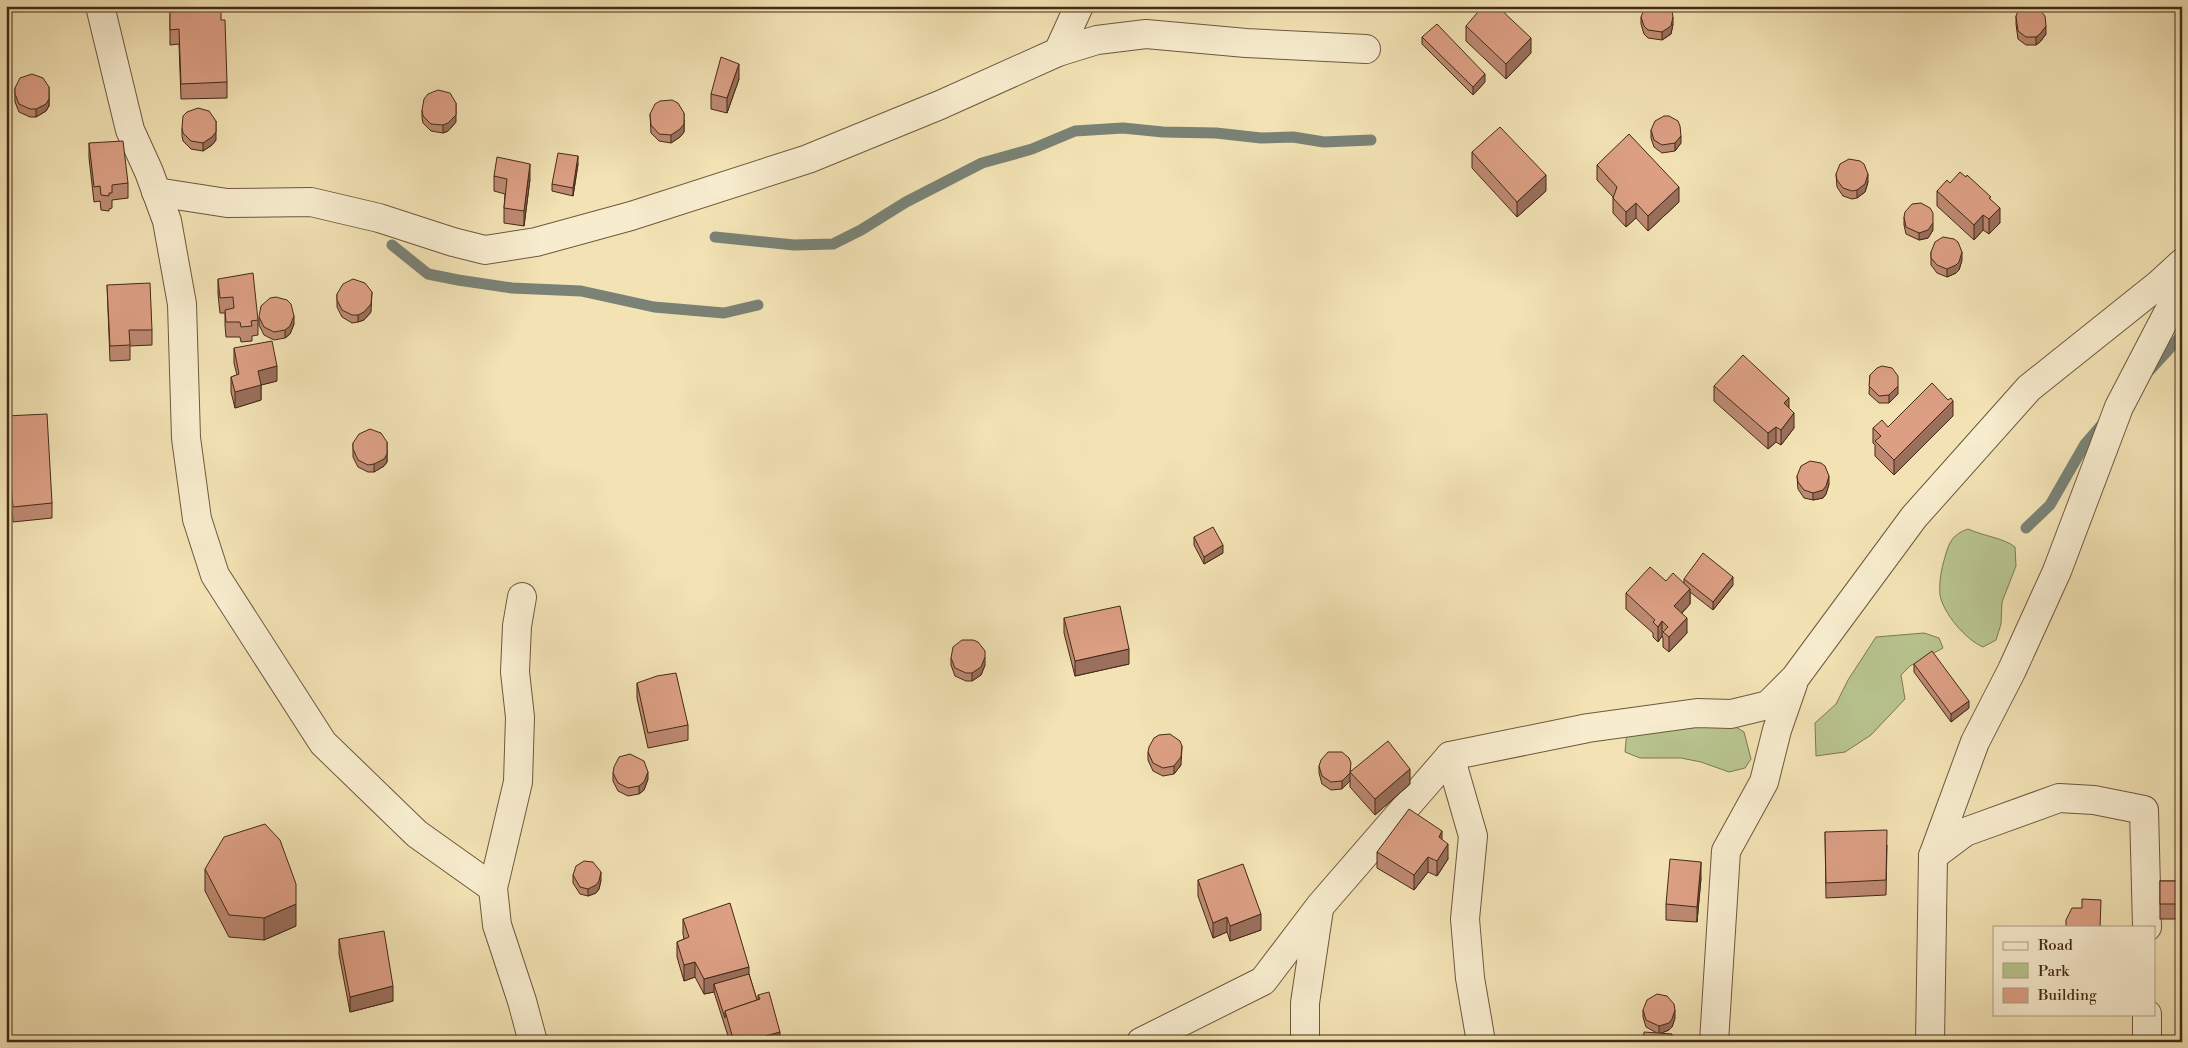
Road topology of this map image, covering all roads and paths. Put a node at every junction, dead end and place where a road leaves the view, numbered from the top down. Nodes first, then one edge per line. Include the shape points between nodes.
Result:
1 (1079, 6) edge
2 (108, 8) edge
3 (1366, 49) dead end
4 (1058, 52) junction
5 (156, 192) junction
6 (2182, 263) edge
7 (2182, 286) edge
8 (522, 597) dead end
9 (1795, 678) junction
10 (1450, 756) junction
11 (1934, 856) junction
12 (493, 888) junction
13 (1320, 906) junction
14 (2147, 926) edge
15 (2147, 1016) edge
16 (532, 1042) edge
17 (1141, 1042) edge
18 (1305, 1042) edge
19 (1481, 1042) edge
20 (1714, 1042) edge
21 (1930, 1042) edge
22 (2146, 1042) edge

1 - 4 street
2 - 5 street via 130,130
3 - 4 street via 1146,34 1097,40
4 - 5 street via 808,159 631,216 536,242 485,250 379,218 311,202 227,203
5 - 12 street via 167,221 182,304 186,438 197,518 215,575 323,743 417,834
6 - 9 street via 2028,388 1914,517
7 - 11 street via 2119,407 2057,571 1975,742
8 - 12 street via 515,672 520,717 518,782
9 - 10 street via 1768,705 1731,714 1697,713 1588,728
9 - 20 street via 1764,782 1726,851
10 - 13 street
10 - 19 street via 1473,836 1465,919 1470,978
11 - 14 street via 1965,832 2059,798 2094,800 2144,810
11 - 21 street
12 - 16 street via 497,925
13 - 17 street via 1263,981
13 - 18 street via 1305,1003
15 - 22 street

